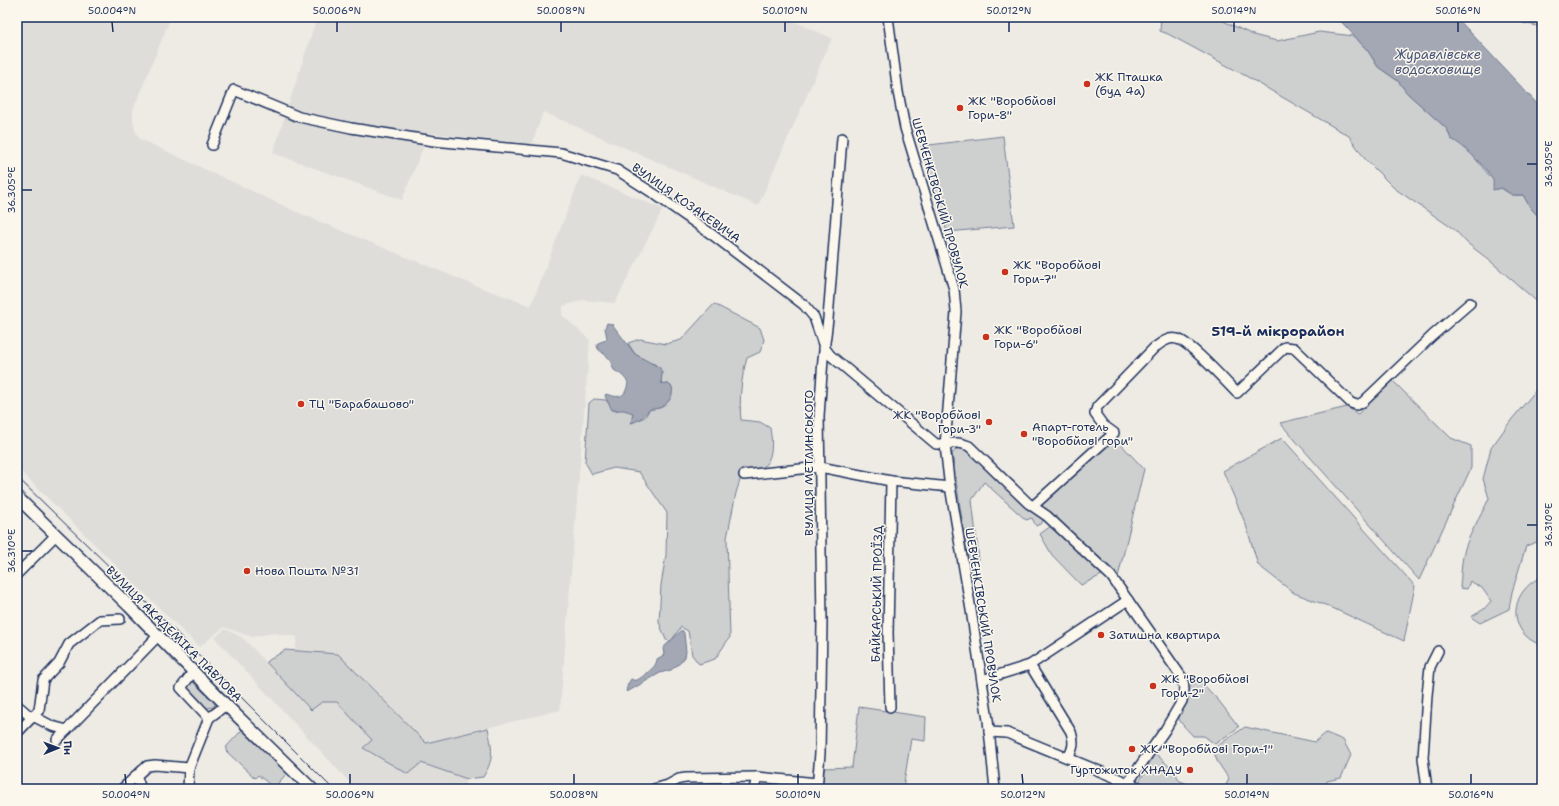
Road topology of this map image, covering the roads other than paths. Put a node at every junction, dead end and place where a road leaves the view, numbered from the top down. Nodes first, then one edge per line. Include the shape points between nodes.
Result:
1 (888, 17) edge
2 (842, 138) dead end
3 (212, 145) dead end
4 (1470, 303) dead end
5 (824, 347) junction
6 (945, 445) junction
7 (820, 467) junction
8 (744, 476) dead end
9 (891, 481) junction
10 (950, 487) junction
11 (17, 497) edge
12 (1030, 504) junction
13 (56, 535) junction
14 (17, 574) edge
15 (1128, 600) junction
16 (120, 619) dead end
17 (158, 636) junction
18 (1438, 651) dead end
19 (1030, 665) junction
20 (193, 672) junction
21 (982, 680) junction
22 (17, 705) edge
23 (226, 705) junction
24 (890, 707) dead end
25 (32, 717) junction
26 (208, 718) junction
27 (67, 730) junction
28 (989, 732) junction
29 (17, 733) edge
30 (57, 740) dead end
31 (1068, 758) junction
32 (189, 768) junction
33 (136, 775) junction
34 (756, 777) junction
35 (1128, 783) junction
36 (817, 786) edge
37 (667, 787) edge
38 (122, 789) edge
39 (141, 789) edge
40 (188, 789) edge
41 (312, 789) edge
42 (654, 789) edge
43 (754, 789) edge
44 (995, 789) edge
45 (1143, 789) edge
46 (1427, 789) edge

1 - 6 street, ШЕВЧЕНКІВСЬКИЙ ПРОВУЛОК via 905,128 954,288 956,312
2 - 5 street, ВУЛИЦЯ МЕТЛИНСЬКОГО
3 - 5 street, ВУЛИЦЯ КОЗАКЕВИЧА via 234,90 299,117 351,128 434,142 561,153 605,166 624,173 656,194 804,305 814,317
4 - 12 street via 1363,402 1357,404 1351,403 1291,346 1284,347 1237,393 1186,343 1175,338 1163,341 1097,407 1095,414 1103,425 1114,433
5 - 6 street, ВУЛИЦЯ КОЗАКЕВИЧА via 830,355 936,444
5 - 7 street, ВУЛИЦЯ МЕТЛИНСЬКОГО via 819,416
6 - 10 street, ШЕВЧЕНКІВСЬКИЙ ПРОВУЛОК
6 - 12 street via 958,442 969,446
7 - 8 street
7 - 9 street
7 - 36 street, ВУЛИЦЯ МЕТЛИНСЬКОГО via 822,622
9 - 10 street
9 - 24 street, БАЙКАРСЬКИЙ ПРОЇЗД via 888,634
10 - 21 street, ШЕВЧЕНКІВСЬКИЙ ПРОВУЛОК
11 - 13 main road, ВУЛИЦЯ АКАДЕМІКА ПАВЛОВА
12 - 15 street via 1047,516 1111,576
13 - 14 street
13 - 17 main road, ВУЛИЦЯ АКАДЕМІКА ПАВЛОВА
15 - 19 street
15 - 35 street via 1183,679 1184,690 1182,701 1165,730
16 - 25 street via 100,620 69,644 59,662 44,680 39,710
17 - 20 main road, ВУЛИЦЯ АКАДЕМІКА ПАВЛОВА
17 - 27 street
18 - 46 street via 1430,667 1427,695 1423,758
19 - 21 street
19 - 31 street via 1071,732 1074,741
20 - 23 main road, ВУЛИЦЯ АКАДЕМІКА ПАВЛОВА
20 - 26 street via 181,688
21 - 28 street, ШЕВЧЕНКІВСЬКИЙ ПРОВУЛОК
22 - 25 street
23 - 26 street
23 - 41 main road, ВУЛИЦЯ АКАДЕМІКА ПАВЛОВА
25 - 27 street
25 - 29 street
26 - 32 street
27 - 30 street
28 - 31 street via 1007,733
28 - 44 street, ШЕВЧЕНКІВСЬКИЙ ПРОВУЛОК
31 - 35 street
32 - 33 street via 150,766 143,768
32 - 40 street
33 - 38 street
33 - 39 street
34 - 36 street
34 - 37 street via 686,778 673,781
34 - 43 street
35 - 45 street
37 - 42 street

